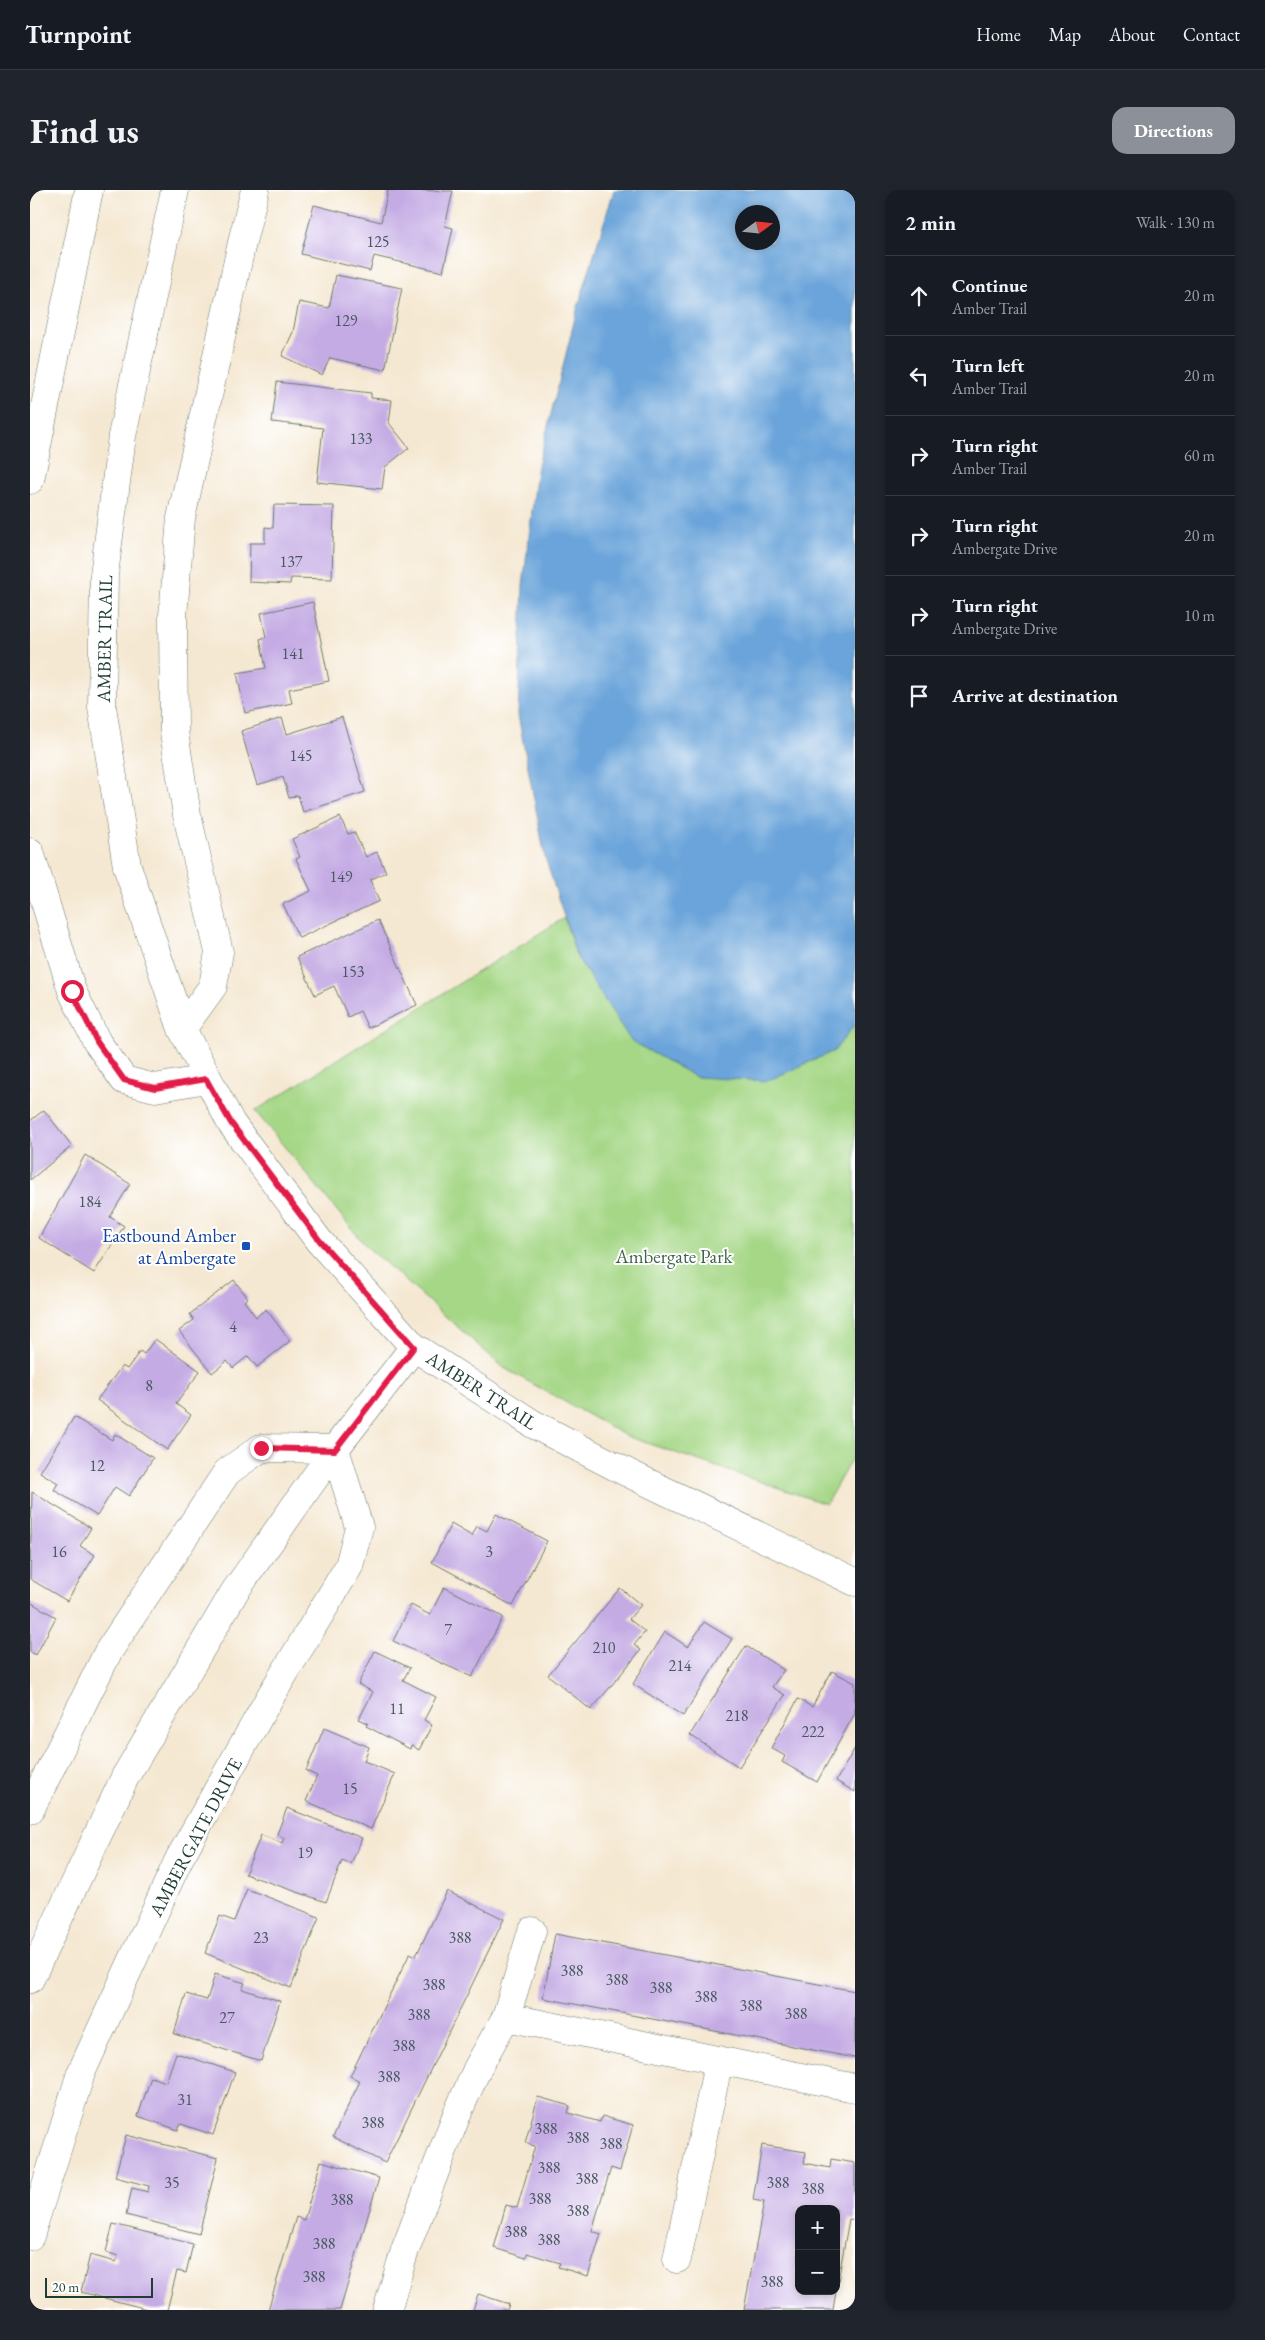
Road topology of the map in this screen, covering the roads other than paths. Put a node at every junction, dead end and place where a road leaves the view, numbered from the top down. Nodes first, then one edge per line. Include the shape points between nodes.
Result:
1 (89, 190) edge
2 (175, 190) edge
3 (256, 190) edge
4 (30, 480) edge
5 (30, 852) edge
6 (182, 1029) junction
7 (206, 1079) junction
8 (414, 1347) junction
9 (335, 1450) junction
10 (855, 1582) edge
11 (30, 1810) edge
12 (532, 1931) dead end
13 (30, 1978) edge
14 (506, 2017) junction
15 (719, 2060) junction
16 (855, 2088) edge
17 (30, 2236) edge
18 (677, 2259) dead end
19 (387, 2310) edge

1 - 4 street
2 - 6 street, AMBER TRAIL via 122,436 104,575 102,706 127,866
3 - 6 street via 181,518 173,616 174,732 187,814 218,952 213,986
5 - 7 street via 72,991 97,1042 124,1080 155,1088
6 - 7 street, AMBER TRAIL
7 - 8 street, AMBER TRAIL via 231,1123 320,1241
8 - 9 street
8 - 10 street, AMBER TRAIL via 533,1424
9 - 11 street via 261,1448 227,1472 108,1652
9 - 13 street via 235,1591 125,1776
9 - 17 street, AMBERGATE DRIVE via 359,1527 350,1566 270,1697 179,1859 81,2073
12 - 14 street
14 - 15 street
14 - 19 street via 457,2114 405,2250
15 - 16 street
15 - 18 street

